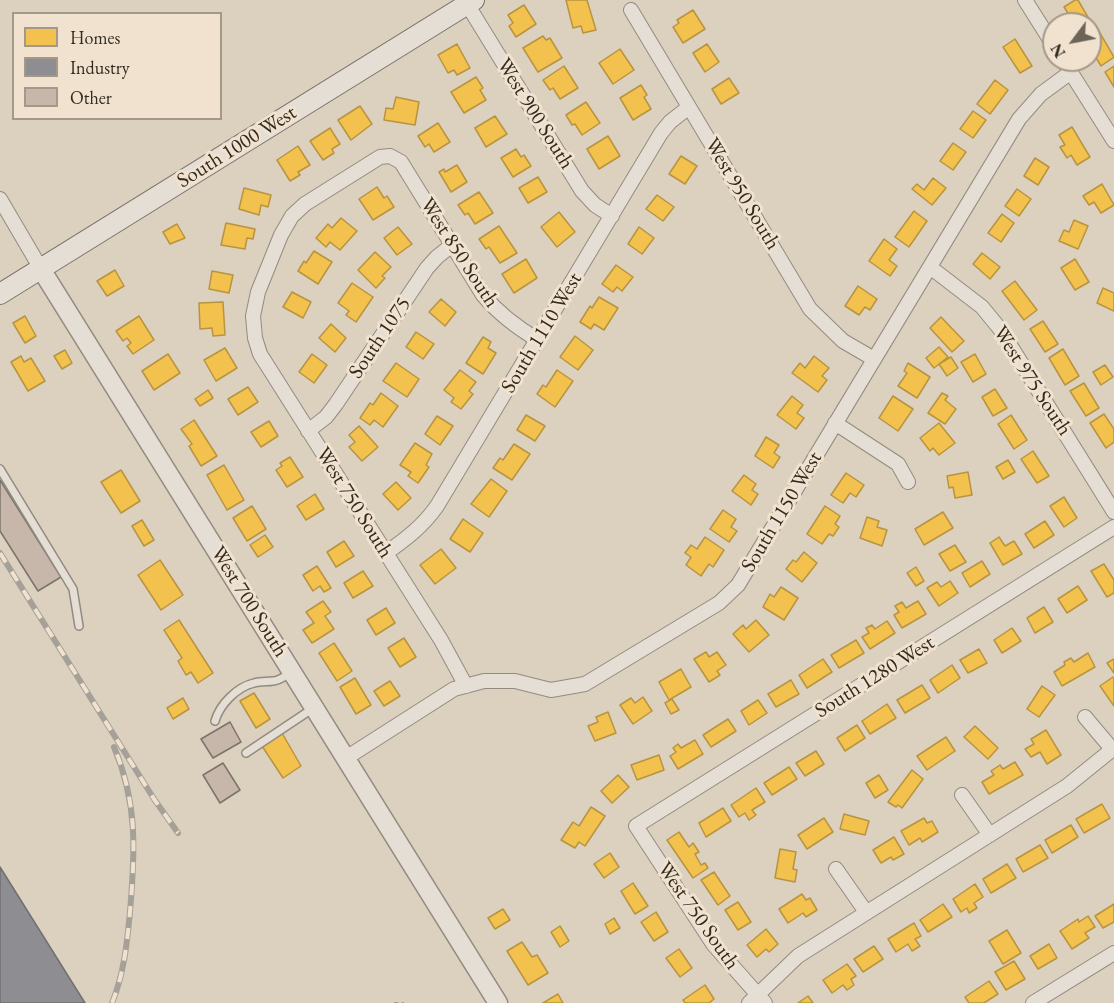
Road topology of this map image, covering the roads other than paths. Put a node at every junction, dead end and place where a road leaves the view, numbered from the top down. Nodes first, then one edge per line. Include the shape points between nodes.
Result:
1 (1025, 0) edge
2 (470, 2) edge
3 (631, 10) dead end
4 (1042, 27) edge
5 (1061, 72) edge
6 (1071, 72) edge
7 (689, 107) junction
8 (1114, 141) edge
9 (0, 200) edge
10 (612, 216) junction
11 (452, 245) junction
12 (930, 267) junction
13 (42, 269) junction
14 (0, 294) edge
15 (253, 316) joint
16 (538, 340) junction
17 (874, 359) junction
18 (836, 423) junction
19 (308, 430) junction
20 (0, 469) edge
21 (908, 482) dead end
22 (1114, 513) edge
23 (1114, 527) edge
24 (386, 553) junction
25 (79, 626) dead end
26 (292, 672) junction
27 (466, 686) junction
28 (314, 707) junction
29 (1085, 717) dead end
30 (215, 721) dead end
31 (1113, 748) edge
32 (246, 753) dead end
33 (346, 758) junction
34 (962, 795) dead end
35 (636, 826) joint
36 (990, 835) junction
37 (836, 869) dead end
38 (866, 912) junction
39 (1114, 953) edge
40 (757, 1000) edge
41 (498, 1003) edge
42 (1033, 1003) edge

1 - 4 street
2 - 10 street, West 900 South via 582,191
2 - 13 main road, South 1000 West
3 - 7 street, West 950 South
5 - 12 street, South 1150 West via 1019,119
6 - 8 street
7 - 10 street, South 1110 West via 661,133
7 - 17 street, West 950 South via 810,309 843,341
9 - 13 street, West 700 South
10 - 16 street, South 1110 West
11 - 15 street, West 850 South via 401,162 390,156 380,157 304,204 292,216 258,292
11 - 16 street, West 850 South via 499,314
11 - 19 street, South 1075 via 427,268 326,417
12 - 17 street, South 1150 West
12 - 22 street, West 975 South via 982,307 1000,329
13 - 14 main road, South 1000 West
13 - 26 street, West 700 South
15 - 19 street, West 750 South via 260,354
16 - 24 street, South 1110 West via 427,521
17 - 18 street, South 1150 West
18 - 21 street via 898,464
18 - 27 street, South 1150 West via 738,585 719,603 585,684 551,690 515,681 484,681
19 - 24 street, West 750 South
20 - 25 lane via 73,589
23 - 35 street, South 1280 West
24 - 27 street, West 750 South
26 - 28 street, West 700 South
26 - 30 lane via 275,681 245,687 223,704
27 - 33 street, South 1150 West via 454,689
28 - 32 lane
28 - 33 street, West 700 South
29 - 31 street
31 - 36 street via 1067,786
33 - 41 street, West 700 South
34 - 36 street
35 - 40 street, West 750 South via 713,944
36 - 38 street
37 - 38 street
38 - 40 street via 798,956
39 - 42 street

